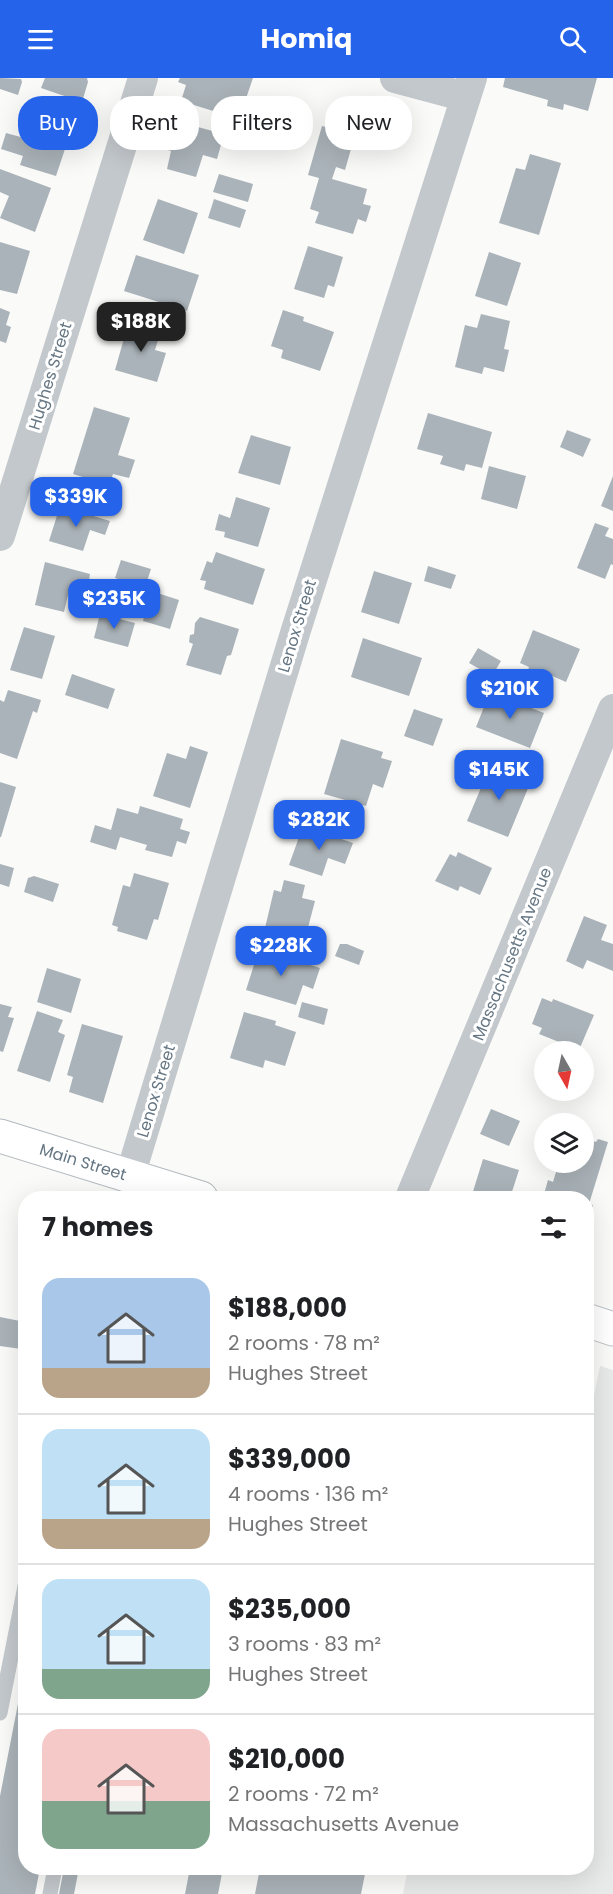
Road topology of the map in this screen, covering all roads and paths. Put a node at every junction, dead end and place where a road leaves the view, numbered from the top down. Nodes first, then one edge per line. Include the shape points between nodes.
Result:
1 (143, 78) edge
2 (395, 78) edge
3 (469, 88) edge
4 (0, 536) edge
5 (613, 709) edge
6 (0, 1136) edge
7 (128, 1187) edge
8 (155, 1191) edge
9 (413, 1191) edge
10 (594, 1323) edge
11 (613, 1329) edge
12 (18, 1622) edge
13 (0, 1713) edge
14 (54, 1875) edge
15 (50, 1894) edge

1 - 4 street, Hughes Street
2 - 3 street
3 - 7 street, Lenox Street via 296,630
5 - 9 street, Massachusetts Avenue
6 - 7 main road, Main Street
7 - 8 main road, Main Street
10 - 11 main road
12 - 13 lane
14 - 15 lane

